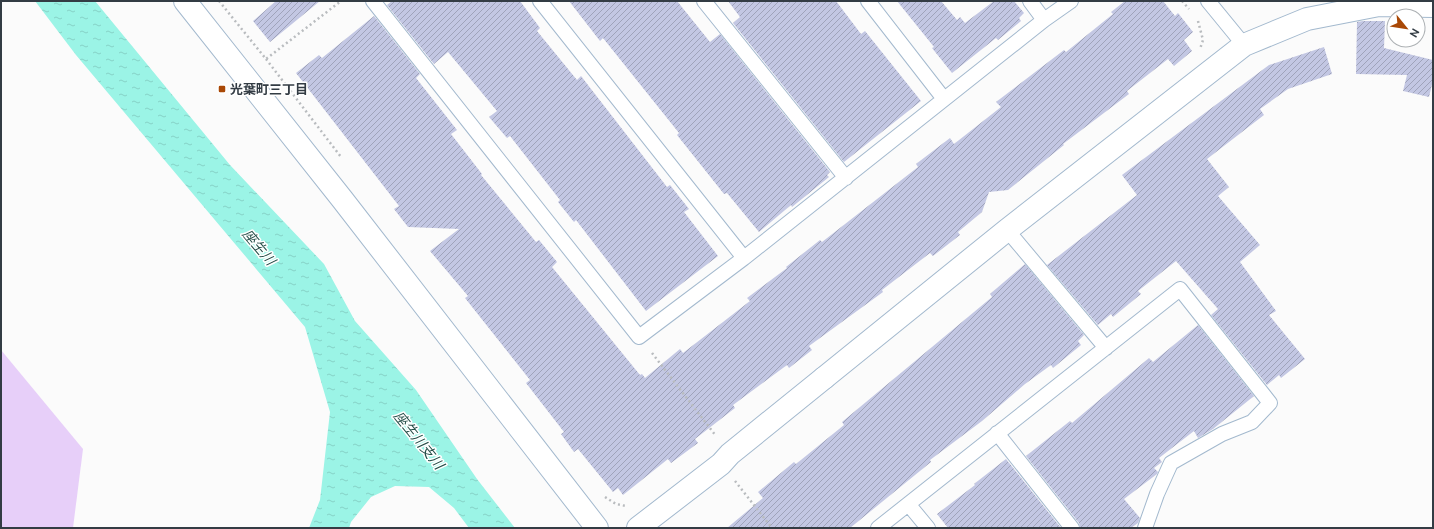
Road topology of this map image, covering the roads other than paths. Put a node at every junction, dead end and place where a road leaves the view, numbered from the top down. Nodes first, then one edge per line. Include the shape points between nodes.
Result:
1 (185, 1) edge
2 (374, 1) edge
3 (540, 1) edge
4 (704, 1) edge
5 (868, 1) edge
6 (1030, 1) edge
7 (1071, 1) edge
8 (1208, 1) edge
9 (1433, 6) edge
10 (1044, 20) junction
11 (1244, 46) junction
12 (944, 99) junction
13 (846, 178) junction
14 (1007, 230) junction
15 (744, 258) junction
16 (1106, 348) junction
17 (997, 433) junction
18 (909, 505) junction
19 (597, 528) edge
20 (638, 528) edge
21 (878, 528) edge
22 (928, 528) edge
23 (1072, 528) edge
24 (1145, 528) edge

1 - 19 street
2 - 15 lane via 639,337
3 - 15 lane
4 - 13 lane
5 - 12 lane
6 - 10 lane
7 - 10 lane
8 - 11 lane
9 - 11 street via 1379,5 1307,19
10 - 12 lane
11 - 14 street
12 - 13 lane
13 - 15 lane
14 - 16 lane
14 - 20 street
16 - 17 lane
16 - 24 lane via 1180,289 1270,403 1252,422 1222,434 1171,463
17 - 18 lane
17 - 23 lane
18 - 21 lane
18 - 22 lane

